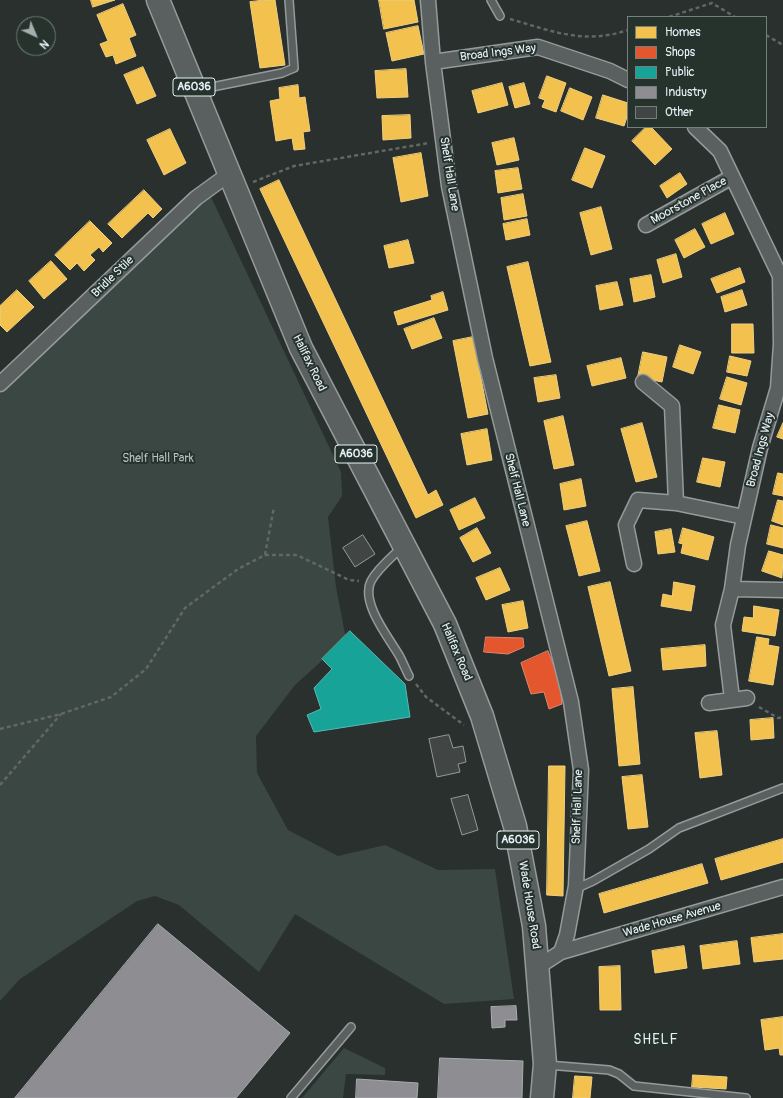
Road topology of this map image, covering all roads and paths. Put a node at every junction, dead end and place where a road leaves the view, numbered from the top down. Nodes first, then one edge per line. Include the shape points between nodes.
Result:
1 (158, 0) edge
2 (289, 0) edge
3 (428, 0) edge
4 (491, 0) edge
5 (500, 16) joint
6 (672, 16) edge
7 (733, 16) edge
8 (627, 30) edge
9 (767, 36) edge
10 (783, 45) edge
11 (433, 62) junction
12 (627, 80) edge
13 (195, 90) junction
14 (696, 128) edge
15 (443, 140) junction
16 (732, 177) junction
17 (233, 181) junction
18 (646, 224) dead end
19 (778, 259) edge
20 (643, 382) dead end
21 (0, 384) edge
22 (781, 389) edge
23 (676, 503) junction
24 (274, 507) dead end
25 (744, 517) junction
26 (404, 546) junction
27 (265, 555) junction
28 (634, 564) dead end
29 (370, 583) junction
30 (732, 589) junction
31 (783, 590) edge
32 (409, 676) joint
33 (748, 698) joint
34 (732, 699) junction
35 (709, 703) dead end
36 (61, 714) junction
37 (783, 717) edge
38 (485, 724) junction
39 (0, 729) edge
40 (0, 785) edge
41 (783, 788) edge
42 (783, 887) edge
43 (575, 889) junction
44 (561, 952) junction
45 (538, 967) junction
46 (351, 1027) dead end
47 (545, 1065) junction
48 (291, 1098) edge
49 (542, 1098) edge
50 (746, 1098) edge

1 - 13 highway, Halifax Road / A6036
2 - 13 lane via 294,68 282,73
3 - 11 street, Shelf Hall Lane
4 - 5 lane
5 - 8 path via 573,37 611,36
6 - 7 path via 712,3
9 - 10 path
11 - 12 street, Broad Ings Way via 538,47 610,71
11 - 15 street, Shelf Hall Lane
13 - 17 highway, Halifax Road / A6036
14 - 16 street, Broad Ings Way via 720,151
15 - 17 path via 294,166
15 - 43 street, Shelf Hall Lane via 449,186 485,358 571,702 581,770
16 - 18 street, Moorstone Place
16 - 19 street, Broad Ings Way
17 - 21 street, Bridle Stile via 196,198
17 - 26 highway, Halifax Road / A6036 via 301,348
19 - 22 street, Broad Ings Way
20 - 23 street via 672,406
22 - 25 street, Broad Ings Way via 760,448
23 - 25 street
23 - 28 street via 638,500 626,525
24 - 27 path
25 - 30 street, Broad Ings Way
26 - 29 lane via 384,564
26 - 38 highway, Halifax Road / A6036 via 445,624
27 - 29 path via 297,555 349,580
27 - 36 path via 238,569 185,608 146,669 111,697
29 - 32 lane via 370,600 377,620 400,656
30 - 31 street
30 - 34 street, Broad Ings Way via 723,625
32 - 38 path via 426,697 467,728
33 - 34 street
33 - 37 path via 764,711 778,718
34 - 35 street
36 - 39 path
36 - 40 path
38 - 45 highway, Wade House Road / A6036 via 515,826 534,926
41 - 43 lane via 679,828 649,849
42 - 44 street, Wade House Avenue
43 - 44 street, Shelf Hall Lane via 567,935
44 - 45 street
45 - 47 highway, Wade House Road / A6036
46 - 48 lane
47 - 49 highway, Wade House Road / A6036
47 - 50 lane via 609,1070 634,1086 645,1088

